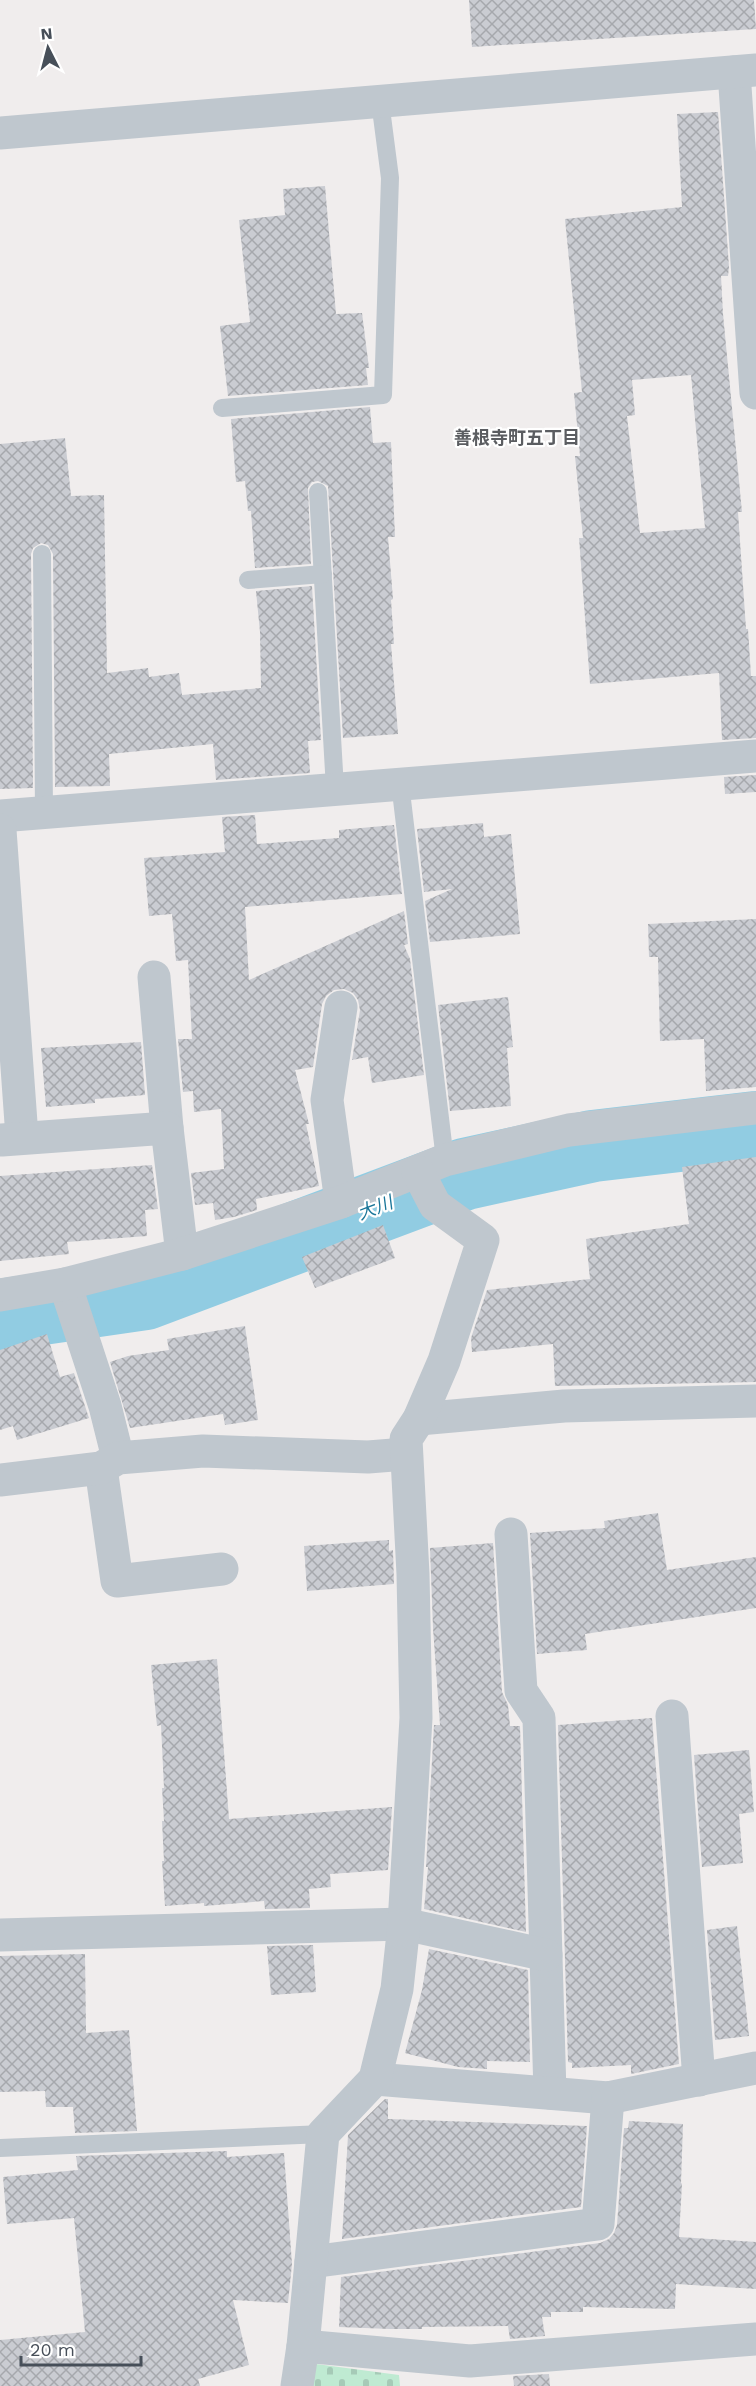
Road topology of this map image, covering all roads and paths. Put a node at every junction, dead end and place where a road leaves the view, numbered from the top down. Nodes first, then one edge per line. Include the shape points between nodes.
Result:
1 (745, 71) edge
2 (380, 101) junction
3 (0, 133) edge
4 (756, 393) edge
5 (222, 408) dead end
6 (318, 492) dead end
7 (42, 554) dead end
8 (323, 574) junction
9 (248, 580) dead end
10 (756, 756) edge
11 (400, 783) junction
12 (335, 789) junction
13 (44, 813) junction
14 (0, 816) edge
15 (0, 830) edge
16 (154, 977) dead end
17 (6, 1004) edge
18 (341, 1007) dead end
19 (756, 1108) edge
20 (168, 1128) junction
21 (11, 1138) edge
22 (431, 1166) junction
23 (341, 1202) junction
24 (182, 1254) junction
25 (65, 1284) junction
26 (0, 1295) edge
27 (756, 1401) edge
28 (419, 1419) junction
29 (406, 1454) junction
30 (109, 1463) junction
31 (0, 1480) edge
32 (511, 1534) dead end
33 (222, 1569) dead end
34 (672, 1716) dead end
35 (404, 1924) junction
36 (0, 1935) edge
37 (546, 1955) junction
38 (756, 2068) edge
39 (375, 2079) junction
40 (699, 2080) junction
41 (550, 2093) junction
42 (608, 2098) junction
43 (323, 2134) junction
44 (0, 2148) edge
45 (311, 2262) junction
46 (756, 2339) edge
47 (303, 2346) junction
48 (297, 2386) edge

1 - 2 street
1 - 4 street
2 - 3 street
2 - 5 lane via 390,178 383,395
6 - 8 lane
7 - 13 lane
8 - 9 lane
8 - 12 lane
10 - 11 street
11 - 12 street
11 - 22 lane
12 - 13 street
13 - 14 street
15 - 17 street
16 - 20 street
17 - 21 street
18 - 23 street via 327,1100
19 - 22 street via 569,1130
20 - 21 street
20 - 24 street
22 - 23 street
22 - 28 street via 435,1204 483,1240 444,1361
23 - 24 street
24 - 25 street
25 - 26 street
25 - 30 street via 105,1406
27 - 28 street via 564,1406
28 - 29 street via 405,1439
29 - 30 street via 368,1457 203,1451
29 - 35 street via 416,1718
30 - 31 street
30 - 33 street via 117,1581
32 - 37 street via 521,1691 539,1718
34 - 40 street
35 - 36 street
35 - 37 street
35 - 39 street via 397,1989
37 - 41 street
38 - 40 street
39 - 41 street
39 - 43 street
40 - 42 street
41 - 42 street
42 - 45 street via 598,2224
43 - 44 lane
43 - 45 street
45 - 47 street
46 - 47 street via 470,2361
47 - 48 street

